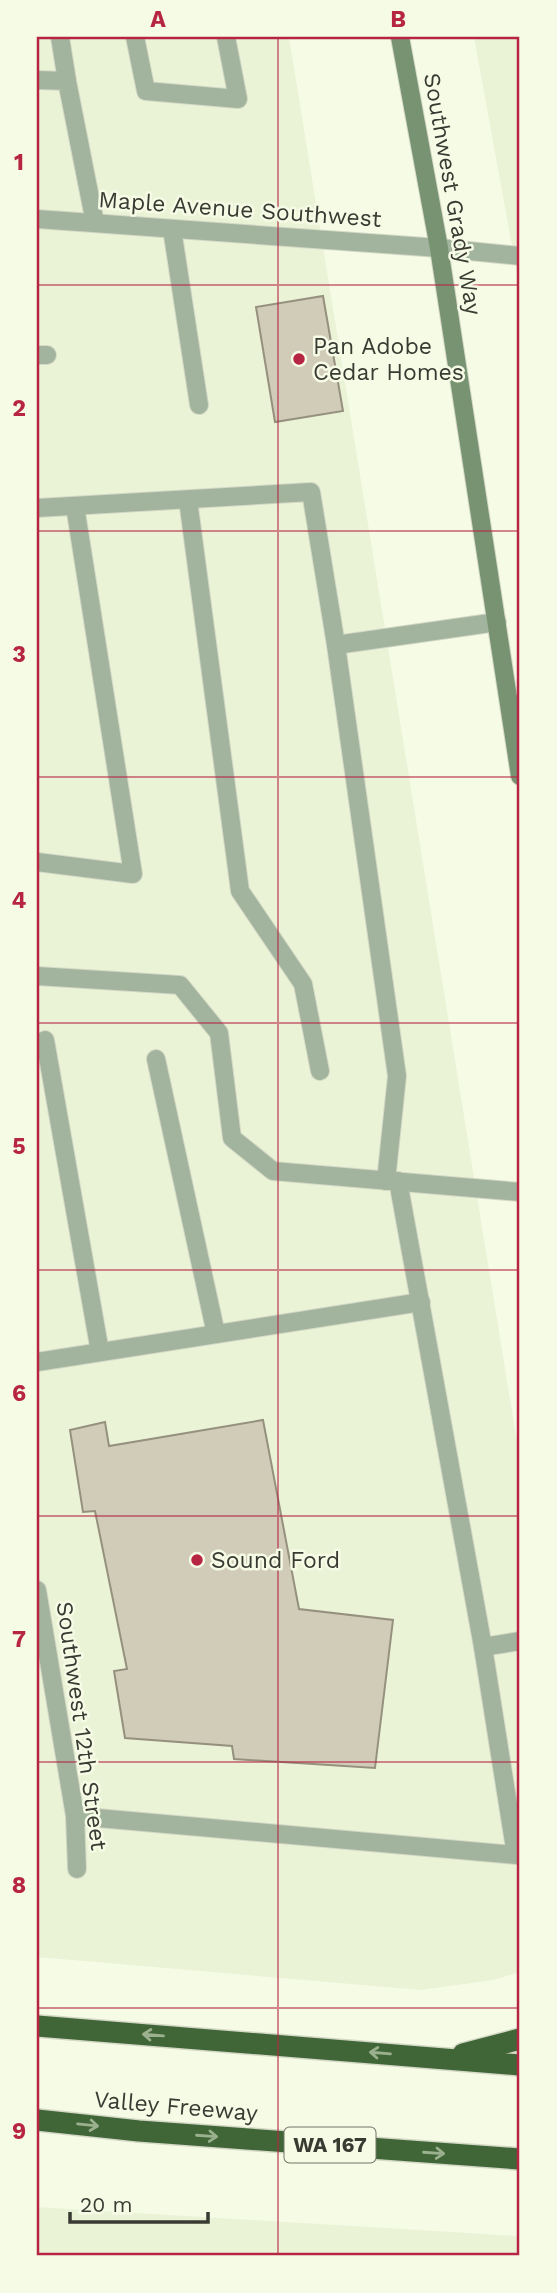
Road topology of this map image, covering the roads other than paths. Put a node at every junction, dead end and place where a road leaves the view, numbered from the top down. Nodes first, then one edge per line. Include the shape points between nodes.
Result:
1 (60, 37) edge
2 (135, 37) edge
3 (226, 37) edge
4 (400, 37) edge
5 (37, 80) edge
6 (67, 81) junction
7 (37, 219) edge
8 (95, 223) junction
9 (172, 229) junction
10 (439, 248) junction
11 (520, 256) edge
12 (199, 405) dead end
13 (188, 499) junction
14 (75, 506) junction
15 (37, 508) edge
16 (497, 622) junction
17 (335, 645) junction
18 (520, 776) edge
19 (37, 862) edge
20 (37, 976) edge
21 (45, 1040) dead end
22 (156, 1059) dead end
23 (320, 1071) dead end
24 (392, 1181) junction
25 (520, 1192) edge
26 (421, 1302) junction
27 (216, 1334) junction
28 (100, 1352) junction
29 (37, 1362) edge
30 (37, 1590) edge
31 (520, 1641) edge
32 (483, 1647) junction
33 (75, 1816) junction
34 (77, 1869) dead end
35 (37, 2012) edge
36 (37, 2026) edge
37 (79, 2029) junction
38 (520, 2039) edge
39 (448, 2058) junction
40 (520, 2065) edge
41 (37, 2120) edge
42 (520, 2159) edge

1 - 6 street
2 - 3 street via 146,91 238,99
4 - 10 main road, Southwest Grady Way
5 - 6 street
6 - 8 street
7 - 8 street, Maple Avenue Southwest
8 - 9 street, Maple Avenue Southwest
9 - 10 street, Maple Avenue Southwest
9 - 12 street
10 - 11 street, Maple Avenue Southwest
10 - 16 main road, Southwest Grady Way
13 - 14 street
13 - 17 street via 311,492
13 - 23 street via 240,891 303,984
14 - 15 street
14 - 19 street via 133,874
16 - 17 street
16 - 18 main road, Southwest Grady Way
17 - 24 street via 397,1076
20 - 24 street via 180,985 219,1033 232,1138 273,1171
21 - 28 street
22 - 27 street
24 - 25 street
24 - 26 street
26 - 27 street
26 - 32 street
27 - 28 street
28 - 29 street
30 - 33 street, Southwest 12th Street
31 - 32 street
32 - 33 street via 516,1855
33 - 34 street, Southwest 12th Street
35 - 37 highway
36 - 37 highway
39 -> 37 highway
38 - 39 highway
39 - 40 highway
41 -> 42 highway, Valley Freeway / WA 167

